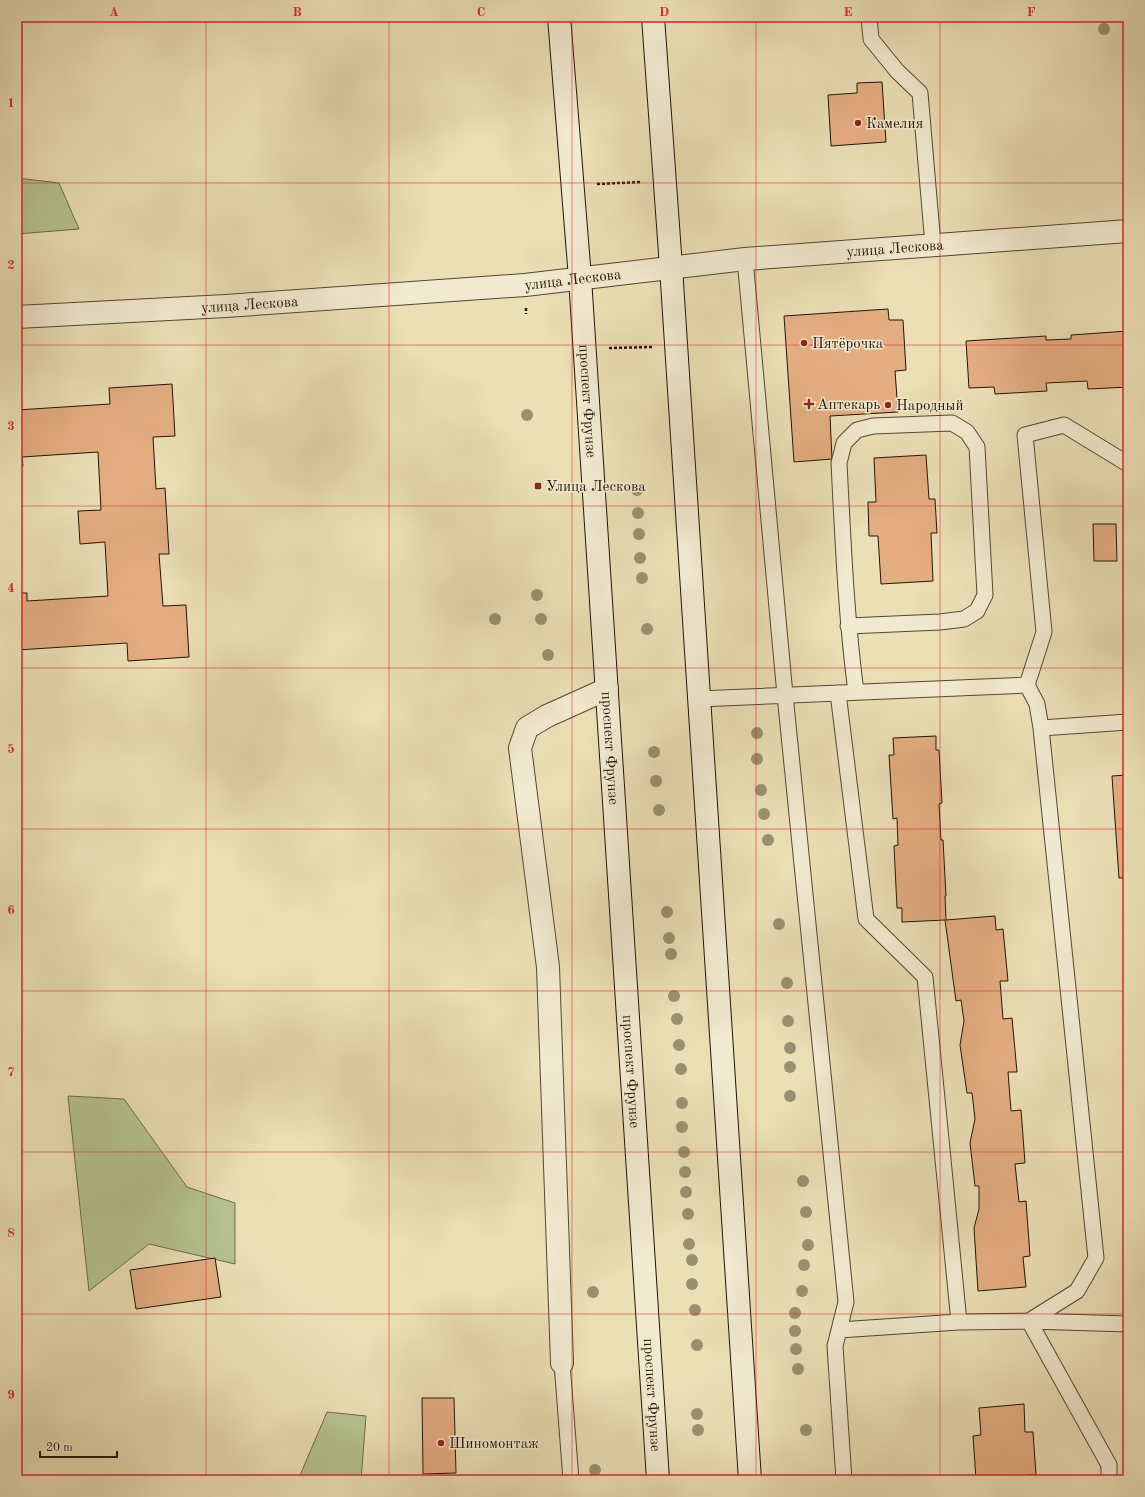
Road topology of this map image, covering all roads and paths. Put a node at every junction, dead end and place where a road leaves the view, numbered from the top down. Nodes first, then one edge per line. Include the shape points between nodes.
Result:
1 (559, 17) edge
2 (653, 17) edge
3 (869, 17) edge
4 (664, 180) junction
5 (573, 186) junction
6 (1128, 231) edge
7 (933, 245) junction
8 (745, 259) junction
9 (671, 267) junction
10 (580, 278) junction
11 (17, 317) edge
12 (676, 347) junction
13 (585, 349) junction
14 (1128, 464) edge
15 (848, 626) junction
16 (1027, 685) junction
17 (607, 690) junction
18 (856, 692) junction
19 (838, 693) junction
20 (785, 695) junction
21 (699, 699) junction
22 (1128, 722) edge
23 (1041, 728) junction
24 (959, 1322) junction
25 (1029, 1322) junction
26 (1128, 1324) edge
27 (839, 1330) junction
28 (562, 1363) joint
29 (571, 1480) edge
30 (658, 1480) edge
31 (750, 1480) edge
32 (844, 1480) edge
33 (1109, 1480) edge

1 - 5 main road, проспект Фрунзе
2 - 4 main road
3 - 7 lane via 870,39 897,72 920,93
4 - 5 path
4 - 9 main road
5 - 10 main road, проспект Фрунзе
6 - 7 main road, улица Лескова
7 - 8 main road, улица Лескова
8 - 9 main road, улица Лескова
8 - 20 lane
9 - 10 main road, улица Лескова
9 - 12 main road
10 - 11 main road, улица Лескова via 525,285 226,306
10 - 13 main road, проспект Фрунзе
12 - 13 path
12 - 21 main road
13 - 17 main road, проспект Фрунзе
14 - 16 lane via 1064,425 1025,435 1044,632
15 - 15 lane via 940,622 964,619 977,611 985,595 977,448 967,432 952,423 872,426 857,430 844,443 839,463
15 - 18 lane
16 - 18 lane
16 - 23 lane via 1037,704
17 - 28 main road via 547,716 527,728 520,748 548,967
17 - 30 main road, проспект Фрунзе
18 - 19 lane
19 - 20 lane
19 - 24 lane via 866,919 925,978
20 - 21 lane
20 - 27 lane via 846,1302
21 - 31 main road
22 - 23 lane
23 - 25 lane via 1096,1258 1077,1291
24 - 25 lane
24 - 27 lane
25 - 26 lane
25 - 33 lane via 1109,1465
27 - 32 lane via 835,1346
28 - 29 lane

